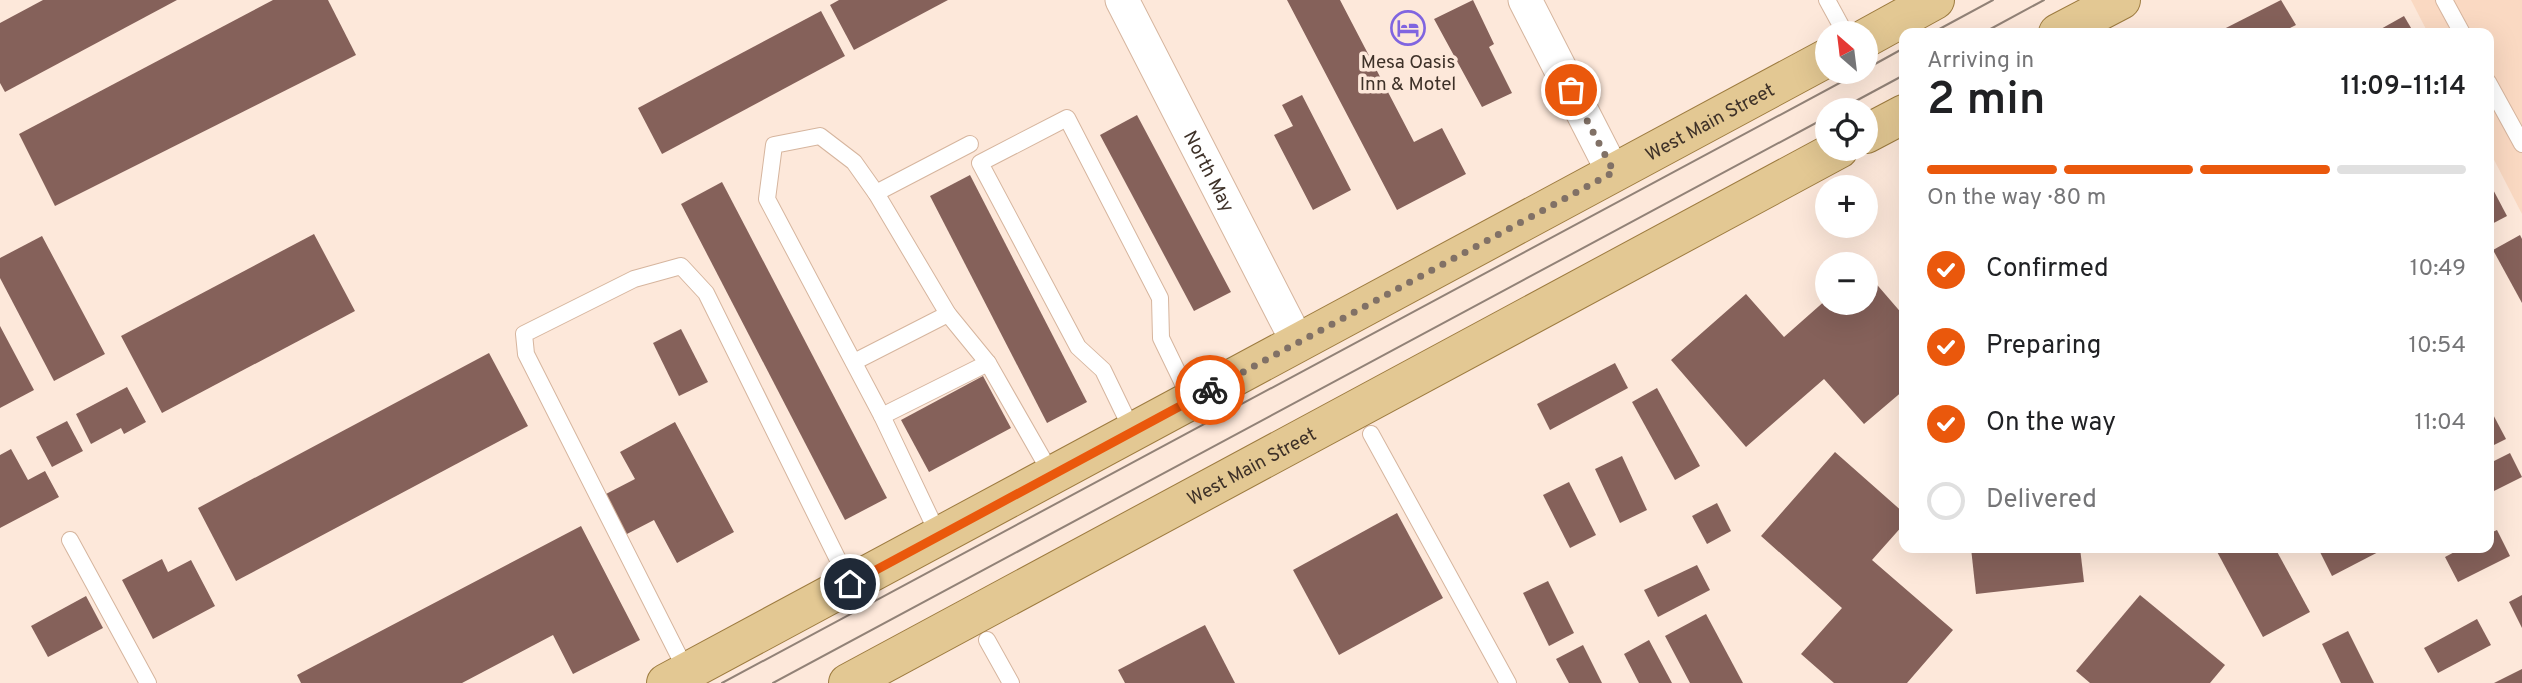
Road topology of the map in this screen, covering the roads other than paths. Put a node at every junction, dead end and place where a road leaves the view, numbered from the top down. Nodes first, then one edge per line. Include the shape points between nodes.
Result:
1 (1122, 0) edge
2 (1525, 0) edge
3 (1827, 0) edge
4 (1935, 0) edge
5 (2121, 0) edge
6 (2444, 0) edge
7 (1838, 21) edge
8 (2068, 28) edge
9 (2459, 28) edge
10 (1878, 31) edge
11 (1815, 64) edge
12 (2494, 93) edge
13 (1899, 117) edge
14 (1878, 128) edge
15 (970, 144) dead end
16 (2522, 144) edge
17 (1817, 161) edge
18 (1614, 172) junction
19 (876, 193) junction
20 (948, 314) junction
21 (1298, 342) junction
22 (855, 362) junction
23 (988, 363) junction
24 (1191, 400) junction
25 (882, 416) junction
26 (1133, 432) junction
27 (1371, 434) dead end
28 (1052, 475) junction
29 (939, 536) junction
30 (70, 540) dead end
31 (850, 584) junction
32 (988, 640) dead end
33 (676, 677) edge
34 (148, 683) edge
35 (848, 683) edge
36 (1011, 683) edge
37 (1508, 683) edge

1 - 21 street, North May
2 - 18 street
3 - 7 lane
4 - 10 main road
5 - 8 main road
6 - 9 lane
11 - 18 main road, West Main Street
12 - 16 lane
13 - 14 main road
15 - 19 lane
17 - 35 main road, West Main Street
18 - 21 main road, West Main Street
19 - 20 lane
19 - 22 lane via 855,162 820,136 774,145 767,199
20 - 22 lane
20 - 23 lane
21 - 24 main road, West Main Street
22 - 25 lane
23 - 25 lane
23 - 28 lane
24 - 26 main road, West Main Street
24 - 26 lane via 1161,338 1160,298 1067,118 980,163 1078,347 1103,370
25 - 29 lane
26 - 28 main road, West Main Street
27 - 37 lane
28 - 29 main road, West Main Street
29 - 31 main road, West Main Street
30 - 34 lane
31 - 33 main road, West Main Street
31 - 33 lane via 706,293 681,266 634,279 524,334 526,354
32 - 36 lane

